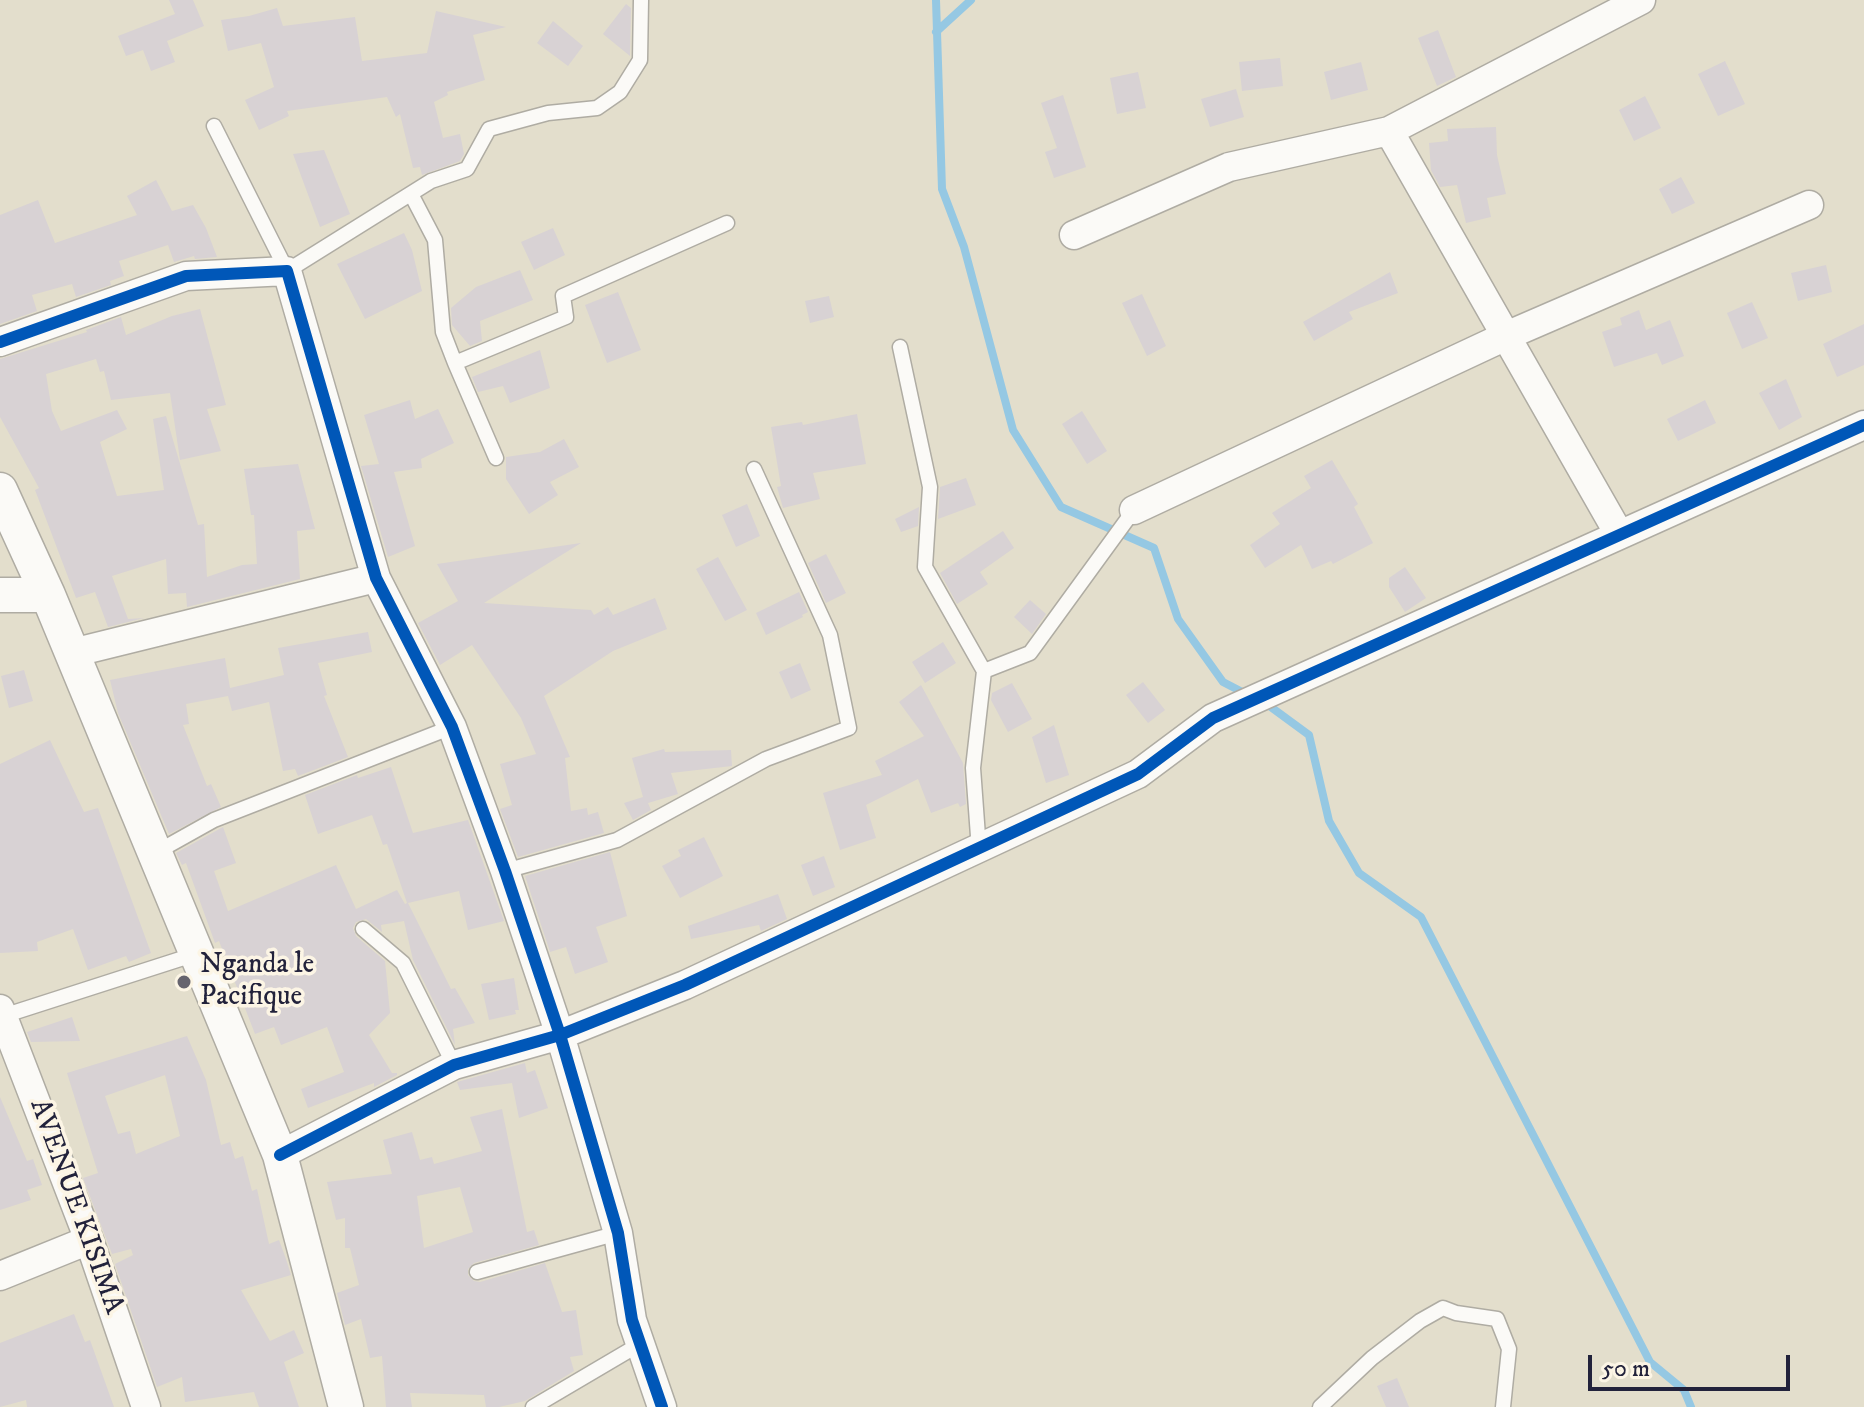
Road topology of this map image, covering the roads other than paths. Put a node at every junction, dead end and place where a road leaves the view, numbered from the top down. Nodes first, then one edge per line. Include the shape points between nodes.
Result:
1 (641, 0) edge
2 (1641, 0) edge
3 (214, 126) dead end
4 (1389, 131) junction
5 (411, 194) junction
6 (1809, 205) dead end
7 (727, 223) dead end
8 (1074, 235) dead end
9 (287, 271) junction
10 (1506, 336) junction
11 (0, 342) edge
12 (900, 347) dead end
13 (455, 363) junction
14 (1864, 425) edge
15 (496, 458) dead end
16 (754, 469) dead end
17 (0, 490) edge
18 (1134, 510) joint
19 (1619, 534) junction
20 (376, 578) junction
21 (0, 595) edge
22 (48, 595) junction
23 (72, 653) junction
24 (984, 671) junction
25 (452, 727) junction
26 (979, 850) junction
27 (155, 853) junction
28 (505, 871) junction
29 (363, 929) dead end
30 (196, 954) junction
31 (2, 1012) edge
32 (560, 1035) junction
33 (454, 1065) junction
34 (280, 1155) junction
35 (618, 1233) junction
36 (89, 1240) junction
37 (477, 1272) dead end
38 (0, 1276) edge
39 (640, 1344) junction
40 (146, 1407) edge
41 (346, 1407) edge
42 (533, 1407) edge
43 (662, 1407) edge
44 (1320, 1407) edge
45 (1503, 1407) edge

1 - 5 lane via 640,60 620,92 597,108 548,113 489,129 467,169
2 - 4 street
3 - 9 lane
4 - 8 street via 1229,167
4 - 10 street
5 - 9 lane
5 - 13 lane via 435,240 443,332
6 - 10 street
7 - 13 lane via 563,296 566,317
9 - 11 street via 186,276
9 - 20 street
10 - 18 street
10 - 19 street
12 - 24 lane via 930,487 925,567
13 - 15 lane
14 - 19 street
16 - 28 lane via 830,635 849,728 766,759 617,840
17 - 22 street
18 - 24 lane via 1030,653
19 - 26 street via 1213,718 1138,774
20 - 23 street
20 - 25 street
21 - 22 street
22 - 23 street
23 - 27 street
24 - 26 lane via 973,768
25 - 27 lane via 214,820
25 - 28 street
26 - 32 street via 685,985
27 - 30 street
28 - 32 street
29 - 33 lane via 403,963
30 - 31 lane
30 - 34 street
31 - 36 street, AVENUE KISIMA
32 - 33 street
32 - 35 street
33 - 34 street
34 - 41 street
35 - 37 lane
35 - 39 street
36 - 38 street
36 - 40 street, AVENUE KISIMA
39 - 42 lane
39 - 43 street
44 - 45 lane via 1372,1358 1443,1308 1497,1319 1509,1349

